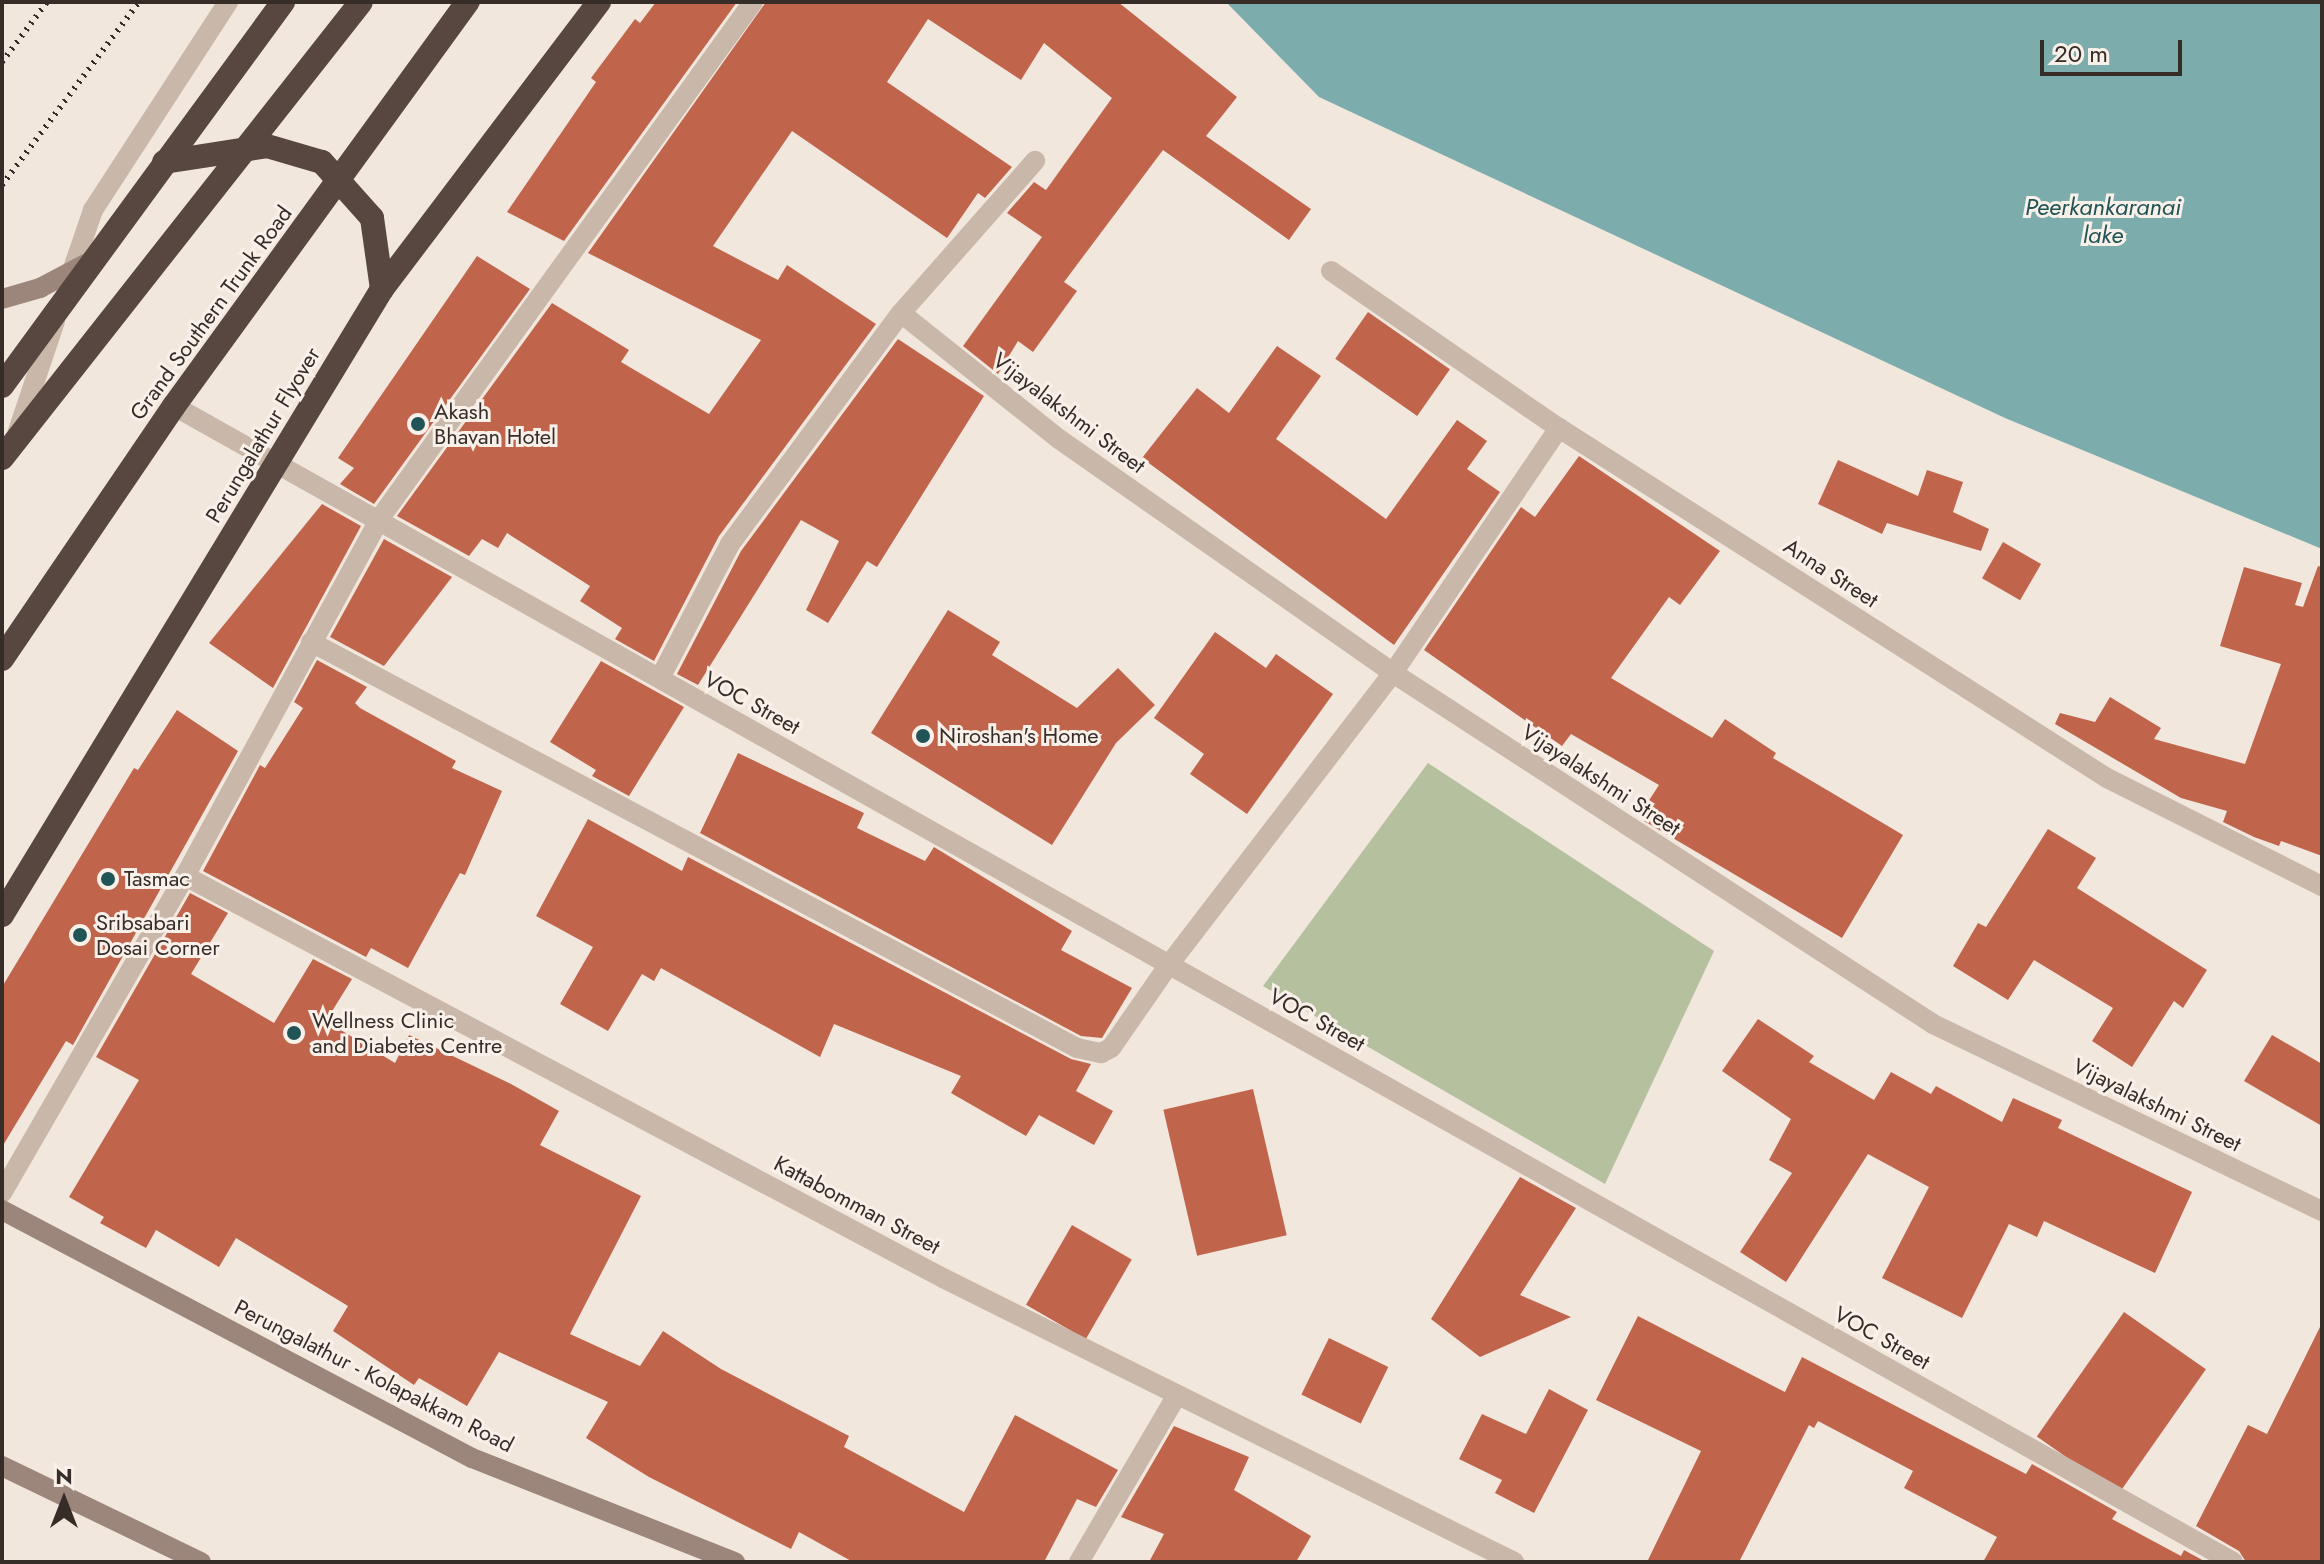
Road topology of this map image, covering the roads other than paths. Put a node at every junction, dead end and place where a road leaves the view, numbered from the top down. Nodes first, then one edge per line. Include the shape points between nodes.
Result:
1 (228, 2) edge
2 (283, 2) edge
3 (361, 2) edge
4 (468, 2) edge
5 (599, 2) edge
6 (753, 2) edge
7 (1035, 161) dead end
8 (164, 162) junction
9 (93, 260) junction
10 (1331, 271) dead end
11 (382, 289) junction
12 (2, 299) edge
13 (901, 313) junction
14 (2, 386) edge
15 (174, 406) junction
16 (1559, 428) junction
17 (8, 450) edge
18 (380, 518) junction
19 (311, 642) junction
20 (2, 659) edge
21 (1393, 673) junction
22 (660, 678) junction
23 (185, 876) junction
24 (2322, 886) edge
25 (2, 915) edge
26 (1168, 966) junction
27 (2, 1193) edge
28 (2, 1210) edge
29 (2322, 1211) edge
30 (1177, 1395) junction
31 (2, 1466) edge
32 (201, 1562) edge
33 (735, 1562) edge
34 (1079, 1562) edge
35 (1514, 1562) edge
36 (2233, 1562) edge

1 - 17 street via 93,210
2 - 8 highway
3 - 17 highway
4 - 15 highway, Grand Southern Trunk Road
5 - 11 highway, Perungalathur Flyover
6 - 18 street
7 - 13 street
8 - 9 highway
8 - 11 highway via 267,146 322,162 372,218
9 - 12 main road via 40,288
9 - 14 highway
10 - 16 street, Anna Street
11 - 25 highway, Perungalathur Flyover
13 - 21 street, Vijayalakshmi Street via 1059,439
13 - 22 street via 730,544
15 - 18 street, VOC Street
15 - 20 highway, Grand Southern Trunk Road
16 - 21 street
16 - 24 street, Anna Street via 2107,778
18 - 19 street
18 - 22 street, VOC Street
19 - 23 street
19 - 26 street via 1077,1048 1101,1053 1111,1048
21 - 26 street
21 - 29 street, Vijayalakshmi Street via 1933,1024
22 - 26 street, VOC Street
23 - 27 street
23 - 30 street, Kattabomman Street via 943,1278
26 - 36 street, VOC Street
28 - 33 main road, Perungalathur - Kolapakkam Road via 472,1458
30 - 34 street
30 - 35 street, Kattabomman Street
31 - 32 main road

